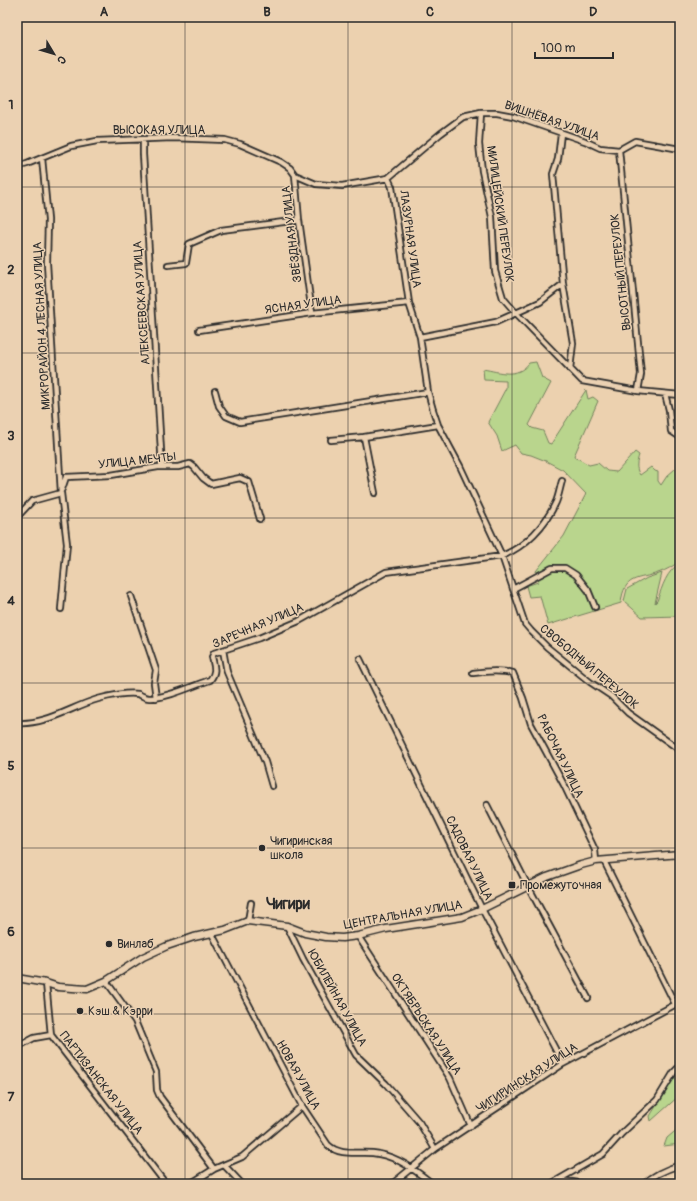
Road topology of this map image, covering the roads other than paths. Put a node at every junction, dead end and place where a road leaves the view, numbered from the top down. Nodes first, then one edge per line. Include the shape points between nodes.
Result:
1 (481, 113) junction
2 (561, 133) junction
3 (143, 139) junction
4 (680, 149) edge
5 (619, 150) junction
6 (42, 158) junction
7 (17, 167) edge
8 (295, 175) junction
9 (388, 178) junction
10 (299, 220) junction
11 (168, 265) dead end
12 (563, 284) junction
13 (409, 303) junction
14 (312, 313) junction
15 (516, 314) junction
16 (199, 330) dead end
17 (420, 337) junction
18 (570, 369) junction
19 (215, 391) dead end
20 (428, 392) junction
21 (638, 392) junction
22 (665, 394) junction
23 (680, 395) edge
24 (438, 425) junction
25 (680, 437) edge
26 (364, 438) junction
27 (330, 440) dead end
28 (162, 467) junction
29 (562, 480) dead end
30 (61, 493) junction
31 (375, 493) dead end
32 (17, 517) edge
33 (260, 520) dead end
34 (502, 556) junction
35 (513, 589) junction
36 (131, 596) dead end
37 (595, 607) dead end
38 (61, 609) dead end
39 (223, 650) junction
40 (360, 658) dead end
41 (473, 673) dead end
42 (156, 698) junction
43 (17, 723) edge
44 (680, 751) edge
45 (272, 786) dead end
46 (488, 805) dead end
47 (680, 854) edge
48 (596, 861) junction
49 (604, 861) junction
50 (528, 886) junction
51 (251, 903) dead end
52 (482, 909) junction
53 (248, 921) junction
54 (287, 926) junction
55 (212, 934) junction
56 (358, 936) junction
57 (17, 978) edge
58 (106, 981) junction
59 (46, 983) junction
60 (588, 998) dead end
61 (680, 1002) edge
62 (675, 1004) junction
63 (50, 1035) junction
64 (17, 1047) edge
65 (563, 1064) junction
66 (680, 1066) edge
67 (302, 1106) junction
68 (471, 1126) junction
69 (435, 1149) junction
70 (224, 1165) junction
71 (680, 1165) edge
72 (412, 1168) junction
73 (214, 1169) junction
74 (559, 1180) junction
75 (166, 1184) edge
76 (190, 1184) edge
77 (242, 1184) edge
78 (392, 1184) edge
79 (433, 1184) edge
80 (551, 1184) edge
81 (585, 1184) edge
82 (644, 1184) edge

1 - 2 street, ВИШНЁВАЯ УЛИЦА via 497,112
1 - 9 street, ВИШНЁВАЯ УЛИЦА via 463,117
1 - 15 street, МИЛИЦЕЙСКИЙ ПЕРЕУЛОК via 479,144 492,218 496,271 503,298
2 - 5 street, ВИШНЁВАЯ УЛИЦА via 600,148
2 - 12 street via 558,159 553,174
3 - 6 street, ВЫСОКАЯ УЛИЦА via 97,141 71,146
3 - 8 street, ВЫСОКАЯ УЛИЦА via 225,140 281,162
3 - 28 street, АЛЕКСЕЕВСКАЯ УЛИЦА
4 - 5 street via 635,141
5 - 21 street, ВЫСОТНЫЙ ПЕРЕУЛОК via 641,374
6 - 7 street, ВЫСОКАЯ УЛИЦА
6 - 30 street, МИКРОРАЙОН 4 ЛЕСНАЯ УЛИЦА via 48,220 47,263
8 - 9 street via 316,184 342,186
8 - 10 street, ЗВЁЗДНАЯ УЛИЦА
9 - 13 street, ЛАЗУРНАЯ УЛИЦА via 392,187
10 - 11 street via 221,230 189,244 186,263
10 - 14 street, ЗВЁЗДНАЯ УЛИЦА
12 - 15 street via 540,302
12 - 18 street via 573,343
13 - 14 street, ЯСНАЯ УЛИЦА
13 - 17 street
14 - 16 street, ЯСНАЯ УЛИЦА
15 - 17 street via 496,322
15 - 18 street, МИЛИЦЕЙСКИЙ ПЕРЕУЛОК
17 - 20 street
18 - 21 street, МИЛИЦЕЙСКИЙ ПЕРЕУЛОК via 582,381
19 - 20 street via 219,406 226,416 240,422
20 - 24 street
21 - 22 street, МИЛИЦЕЙСКИЙ ПЕРЕУЛОК
22 - 23 street, МИЛИЦЕЙСКИЙ ПЕРЕУЛОК
22 - 25 street via 671,430
24 - 26 street
24 - 34 street
26 - 27 street
26 - 31 street
28 - 30 street, УЛИЦА МЕЧТЫ via 66,477
28 - 33 street, УЛИЦА МЕЧТЫ via 190,464 212,484 240,478 249,482
29 - 34 street, ЗАРЕЧНАЯ УЛИЦА via 557,501 542,524 513,552
30 - 32 street via 32,501
30 - 38 street, МИКРОРАЙОН 4 ЛЕСНАЯ УЛИЦА via 67,544
34 - 35 street, СВОБОДНЫЙ ПЕРЕУЛОК
34 - 39 street, ЗАРЕЧНАЯ УЛИЦА via 386,572 299,621
35 - 37 street via 552,568 565,568 576,575 588,590
35 - 44 street, СВОБОДНЫЙ ПЕРЕУЛОК via 525,624 531,631 553,652 611,696 628,713
36 - 42 street via 156,670
39 - 42 street, ЗАРЕЧНАЯ УЛИЦА via 214,653 212,657 214,675 210,680
39 - 45 street via 227,672
40 - 52 street, САДОВАЯ УЛИЦА
41 - 48 street, РАБОЧАЯ УЛИЦА via 488,670 513,673 531,724 595,850
42 - 43 street, ЗАРЕЧНАЯ УЛИЦА via 148,699 137,694 99,699 49,718 24,724
46 - 50 street
47 - 49 street, ЦЕНТРАЛЬНАЯ УЛИЦА
48 - 49 street, ЦЕНТРАЛЬНАЯ УЛИЦА
48 - 50 street, ЦЕНТРАЛЬНАЯ УЛИЦА
49 - 62 street
50 - 52 street, ЦЕНТРАЛЬНАЯ УЛИЦА
50 - 60 street
51 - 53 street
52 - 56 street, ЦЕНТРАЛЬНАЯ УЛИЦА via 462,917
52 - 65 street, САДОВАЯ УЛИЦА
53 - 54 street, ЦЕНТРАЛЬНАЯ УЛИЦА
53 - 55 street, ЦЕНТРАЛЬНАЯ УЛИЦА
54 - 56 street, ЦЕНТРАЛЬНАЯ УЛИЦА via 326,937
54 - 69 street, ЮБИЛЕЙНАЯ УЛИЦА via 356,1055 419,1122
55 - 58 street, ЦЕНТРАЛЬНАЯ УЛИЦА via 167,946 143,957
55 - 67 street, НОВАЯ УЛИЦА
56 - 68 street, ОКТЯБРЬСКАЯ УЛИЦА via 450,1078
57 - 59 street, ЦЕНТРАЛЬНАЯ УЛИЦА
58 - 59 street, ЦЕНТРАЛЬНАЯ УЛИЦА via 87,989 58,987
58 - 73 street via 135,1021 156,1072 160,1097
59 - 63 street, ПАРТИЗАНСКАЯ УЛИЦА
61 - 62 street, ЧИГИРИНСКАЯ УЛИЦА
62 - 65 street, ЧИГИРИНСКАЯ УЛИЦА
63 - 64 street via 34,1038
63 - 75 street, ПАРТИЗАНСКАЯ УЛИЦА
65 - 68 street, ЧИГИРИНСКАЯ УЛИЦА
66 - 74 street via 657,1100 603,1154
67 - 70 street via 242,1156
67 - 72 street, НОВАЯ УЛИЦА via 330,1147 348,1154 379,1154 399,1160
68 - 69 street, ЧИГИРИНСКАЯ УЛИЦА
69 - 72 street, ЧИГИРИНСКАЯ УЛИЦА
70 - 73 street
70 - 77 street
71 - 82 street via 649,1179
72 - 78 street, ЧИГИРИНСКАЯ УЛИЦА
72 - 79 street, НОВАЯ УЛИЦА
73 - 76 street
74 - 80 street
74 - 81 street

